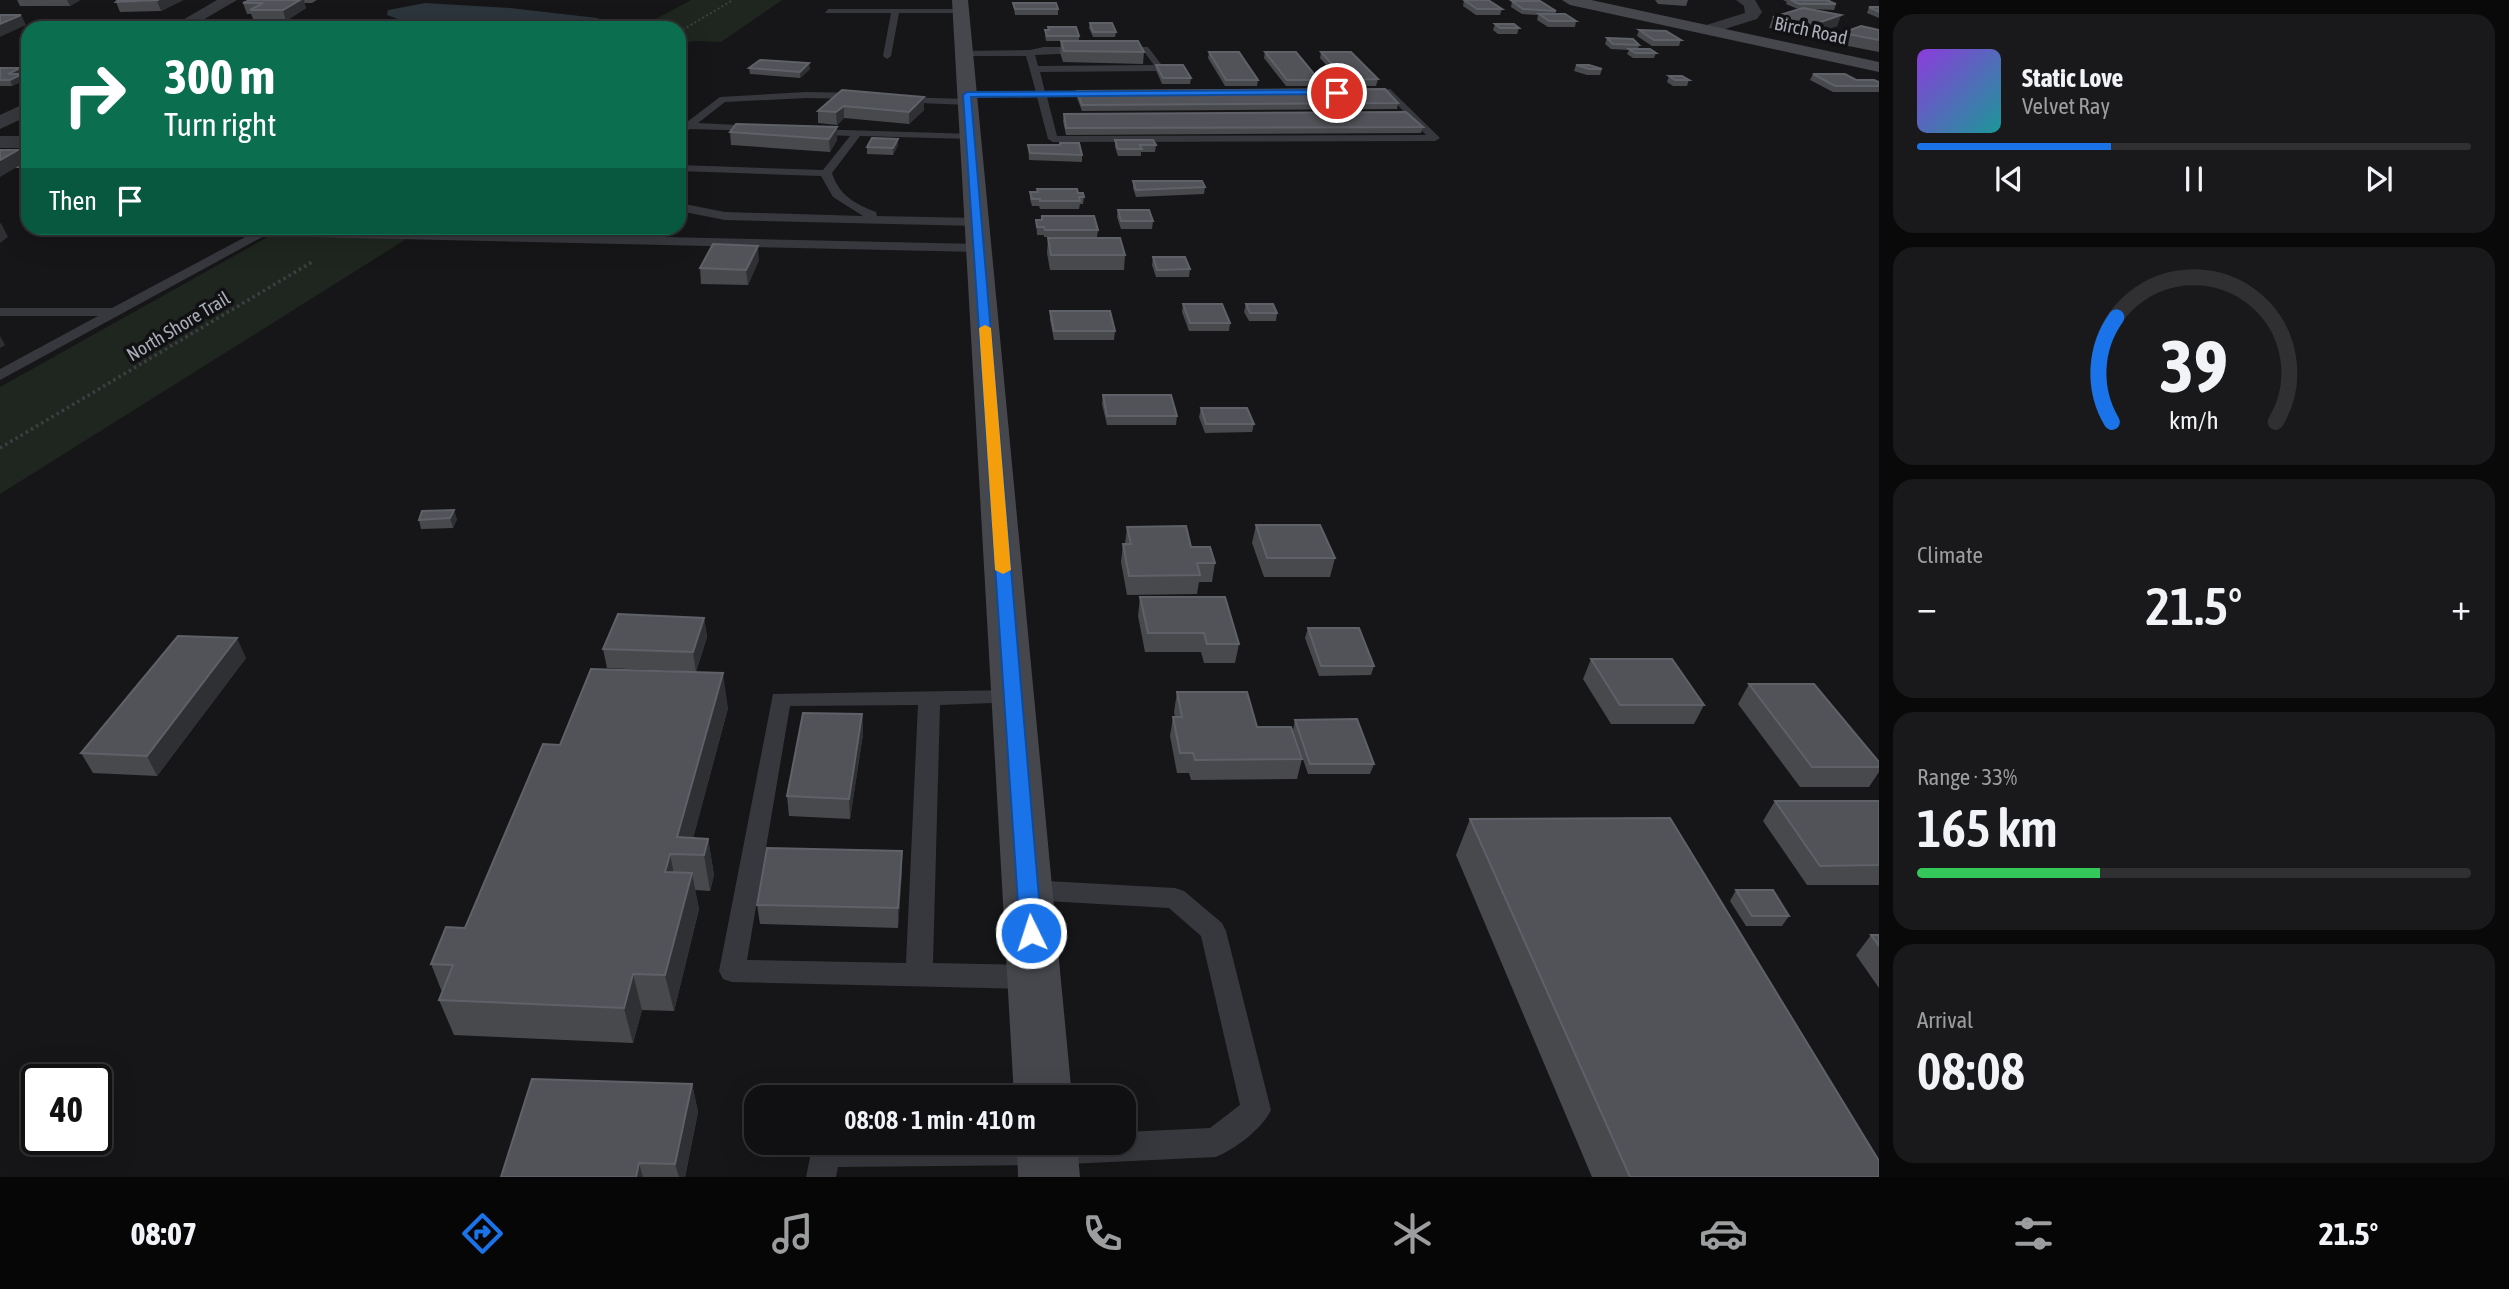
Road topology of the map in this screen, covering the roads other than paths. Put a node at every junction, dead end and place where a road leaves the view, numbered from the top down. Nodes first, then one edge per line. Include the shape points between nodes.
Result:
1 (229, 0) edge
2 (1570, 0) edge
3 (1744, 0) edge
4 (960, 5) edge
5 (828, 11) dead end
6 (895, 11) junction
7 (190, 21) edge
8 (1709, 29) junction
9 (1096, 50) edge
10 (1109, 50) edge
11 (964, 53) junction
12 (1030, 53) junction
13 (887, 56) dead end
14 (1879, 67) edge
15 (1035, 69) junction
16 (1349, 93) edge
17 (1042, 94) junction
18 (1115, 94) edge
19 (880, 98) edge
20 (892, 99) edge
21 (968, 111) junction
22 (21, 112) edge
23 (1397, 113) edge
24 (1411, 113) junction
25 (1047, 115) junction
26 (1060, 115) dead end
27 (0, 123) edge
28 (686, 128) edge
29 (686, 130) edge
30 (765, 130) edge
31 (804, 132) edge
32 (856, 135) junction
33 (0, 142) edge
34 (21, 142) edge
35 (686, 168) edge
36 (827, 173) junction
37 (686, 208) edge
38 (886, 220) junction
39 (256, 235) edge
40 (686, 235) edge
41 (978, 235) junction
42 (0, 312) edge
43 (115, 312) junction
44 (0, 375) edge
45 (1013, 697) junction
46 (929, 698) junction
47 (1028, 890) junction
48 (919, 975) junction
49 (1034, 977) junction
50 (1043, 1085) edge
51 (1136, 1142) edge
52 (824, 1155) edge
53 (821, 1177) edge

1 - 7 street
2 - 8 street, Birch Road
3 - 8 street via 1751,4 1751,16
4 - 6 lane
4 - 11 street
5 - 6 lane
6 - 13 lane
8 - 14 street, Birch Road
9 - 12 lane
10 - 15 lane via 1149,50 1160,68
11 - 12 lane
11 - 21 street
12 - 15 lane
15 - 17 lane
16 - 24 lane via 1390,92
17 - 18 lane
17 - 21 lane
17 - 25 lane
19 - 28 lane via 723,99
20 - 21 lane
21 - 32 lane
21 - 41 street
22 - 27 street
23 - 24 lane
24 - 25 lane via 1435,138 1053,139
25 - 26 lane
29 - 30 lane
31 - 32 lane
32 - 36 lane
33 - 34 street
35 - 36 lane
36 - 38 lane via 830,189 851,206
37 - 38 lane via 725,216
38 - 41 lane
39 - 43 lane
40 - 41 lane
41 - 45 street
42 - 43 lane
43 - 44 lane
45 - 46 lane
45 - 47 street
46 - 48 lane
46 - 48 lane via 780,699 732,971
47 - 49 street
47 - 51 lane via 1175,898 1213,931 1256,1110 1216,1142
48 - 49 lane
49 - 50 street
52 - 53 lane

